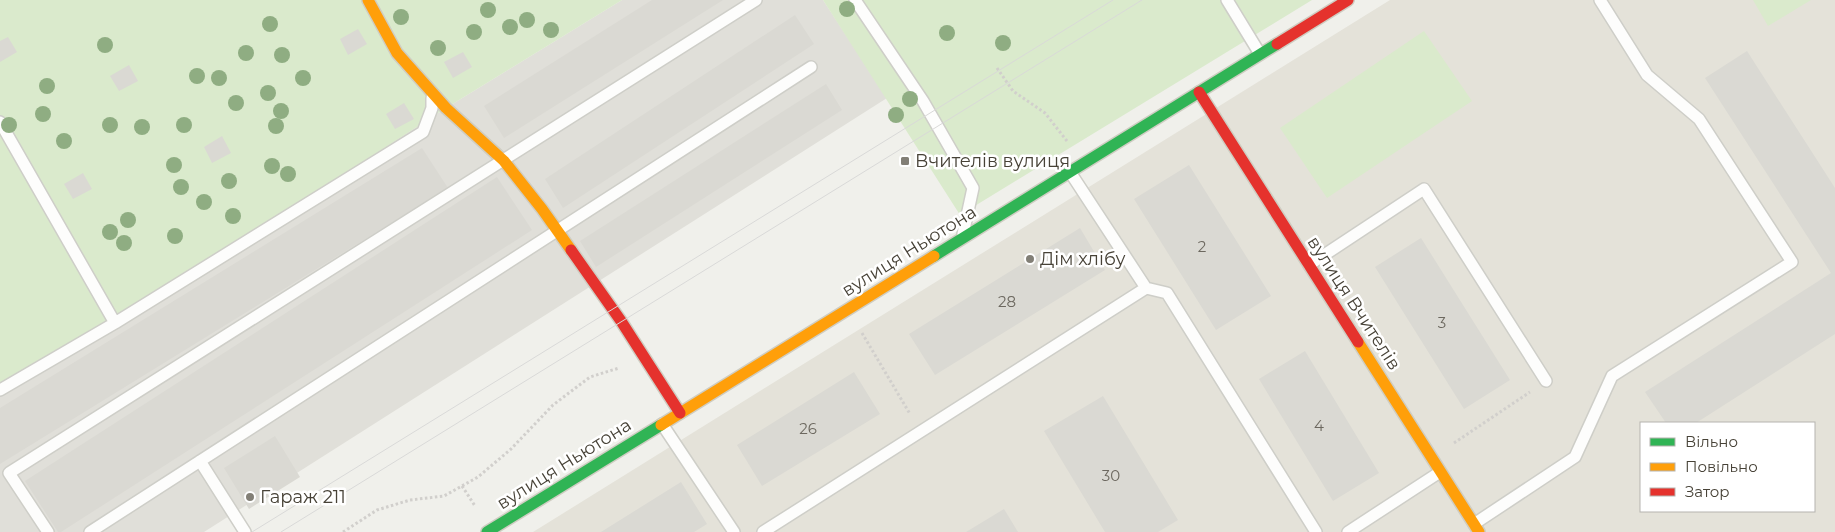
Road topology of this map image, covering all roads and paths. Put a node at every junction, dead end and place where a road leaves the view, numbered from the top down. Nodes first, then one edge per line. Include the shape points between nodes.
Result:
1 (368, 0) edge
2 (756, 0) edge
3 (855, 0) edge
4 (1227, 0) edge
5 (1348, 0) edge
6 (1600, 0) edge
7 (1260, 55) junction
8 (811, 67) dead end
9 (997, 68) dead end
10 (1199, 92) junction
11 (432, 93) junction
12 (0, 122) edge
13 (504, 161) junction
14 (1084, 163) junction
15 (1070, 172) junction
16 (558, 230) junction
17 (962, 238) junction
18 (1309, 265) junction
19 (1146, 288) junction
20 (848, 309) junction
21 (115, 323) junction
22 (646, 360) junction
23 (1546, 381) joint
24 (0, 390) edge
25 (680, 413) junction
26 (662, 424) junction
27 (921, 432) junction
28 (1433, 457) junction
29 (200, 461) junction
30 (1440, 472) junction
31 (1477, 528) edge
32 (48, 532) edge
33 (90, 532) edge
34 (245, 532) edge
35 (342, 532) edge
36 (487, 532) edge
37 (734, 532) edge
38 (763, 532) edge
39 (1316, 532) edge
40 (1348, 532) edge

1 - 11 street via 397,53
2 - 13 lane
3 - 17 lane via 923,101 973,188
4 - 7 lane
5 - 7 street, вулиця Ньютона
6 - 31 lane via 1648,76 1698,119 1792,262 1612,376 1575,457
7 - 10 street, вулиця Ньютона
8 - 16 lane
9 - 14 path via 1013,92 1044,114
10 - 14 street, вулиця Ньютона
10 - 18 street, вулиця Вчителів
11 - 13 street
11 - 21 lane via 432,108 423,132
12 - 21 lane
13 - 16 street
13 - 32 lane via 9,473
14 - 15 street, вулиця Ньютона
15 - 17 street, вулиця Ньютона
15 - 19 lane
16 - 22 street
16 - 29 lane
17 - 20 street, вулиця Ньютона
18 - 23 lane via 1424,189
18 - 28 street, вулиця Вчителів
19 - 27 lane
19 - 39 lane via 1167,293
20 - 25 street, вулиця Ньютона
20 - 27 path
21 - 24 lane
22 - 25 street
22 - 35 path via 590,377 552,405 512,449 485,471 444,496 410,500 377,510
23 - 28 path
25 - 26 street, вулиця Ньютона
26 - 36 street, вулиця Ньютона
26 - 37 lane
27 - 38 lane
28 - 30 street, вулиця Вчителів
29 - 33 lane
29 - 34 lane
30 - 31 street, вулиця Вчителів
30 - 40 lane

